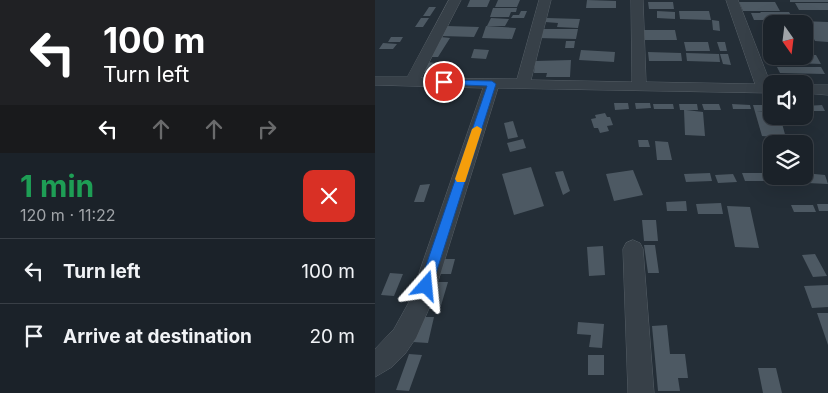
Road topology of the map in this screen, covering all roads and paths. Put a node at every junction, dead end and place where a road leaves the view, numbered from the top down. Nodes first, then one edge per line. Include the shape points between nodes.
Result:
1 (455, 0) edge
2 (545, 0) edge
3 (637, 0) edge
4 (732, 0) edge
5 (763, 77) edge
6 (375, 81) edge
7 (412, 81) junction
8 (492, 84) junction
9 (523, 84) junction
10 (639, 86) junction
11 (763, 89) edge
12 (813, 90) edge
13 (828, 90) edge
14 (633, 249) dead end
15 (375, 364) edge
16 (641, 393) edge

1 - 7 street
2 - 9 street
3 - 10 street
4 - 5 street
6 - 7 street
7 - 8 street
8 - 9 street
8 - 15 street via 408,333 384,359
9 - 10 street
10 - 11 street
12 - 13 street
14 - 16 street

